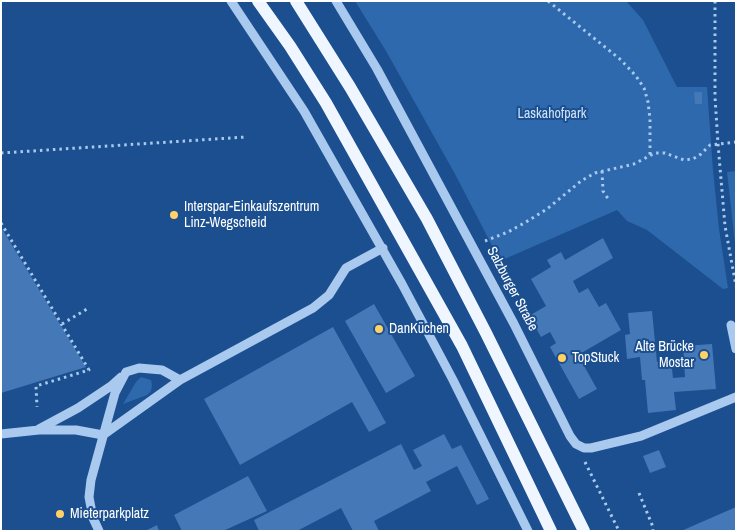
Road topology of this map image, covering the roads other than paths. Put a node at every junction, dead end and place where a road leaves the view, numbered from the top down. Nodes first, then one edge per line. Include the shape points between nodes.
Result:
1 (232, 1) edge
2 (258, 1) edge
3 (296, 1) edge
4 (336, 1) edge
5 (383, 248) junction
6 (731, 325) dead end
7 (736, 349) edge
8 (126, 372) junction
9 (180, 380) junction
10 (736, 397) edge
11 (39, 430) junction
12 (1, 434) edge
13 (103, 435) junction
14 (98, 531) edge
15 (528, 531) edge
16 (551, 531) edge
17 (584, 531) edge

1 - 5 street via 304,111
2 - 16 main road via 326,103 462,346
3 - 17 main road via 427,219
4 - 10 street, Salzburger Straße via 377,68 576,444 584,448 600,447 641,436
5 - 9 street via 346,268 329,295 313,308
5 - 15 street
6 - 7 street
8 - 9 street via 150,368 162,370
8 - 11 street via 111,386
8 - 13 street via 115,393
9 - 13 street
11 - 12 street
11 - 13 street via 76,430
13 - 14 street via 89,497

